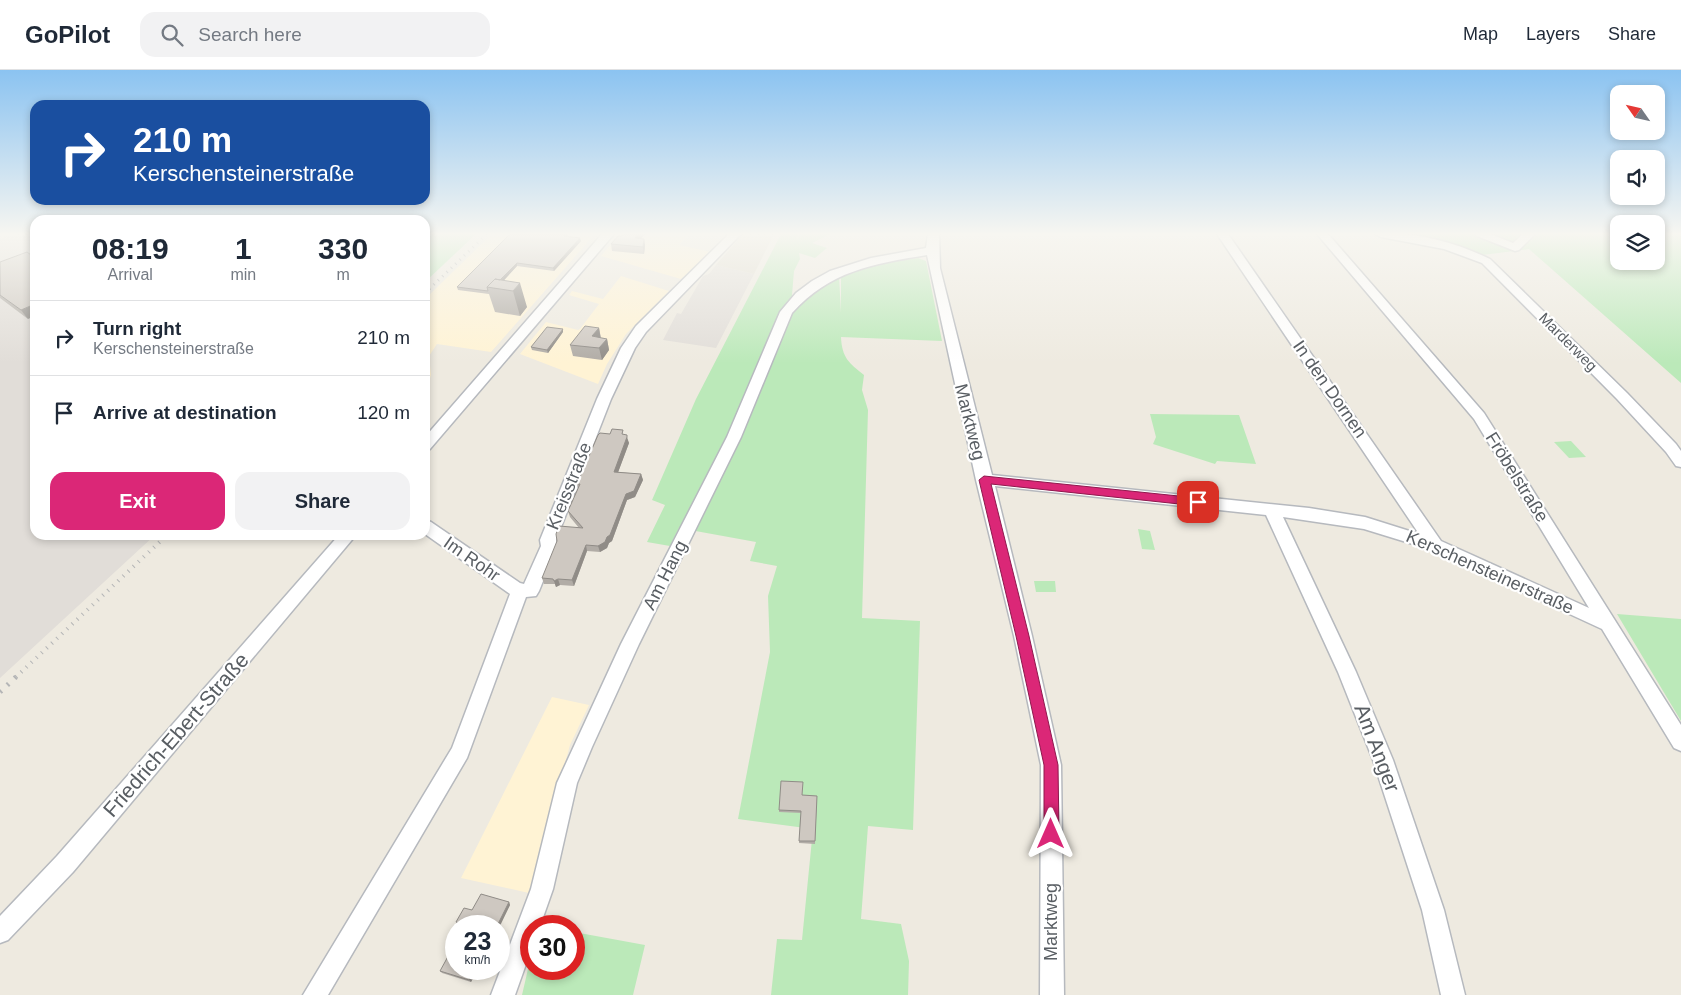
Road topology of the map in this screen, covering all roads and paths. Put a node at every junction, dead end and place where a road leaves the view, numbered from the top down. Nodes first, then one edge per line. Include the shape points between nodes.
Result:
1 (571, 277) edge
2 (693, 277) edge
3 (831, 277) edge
4 (936, 277) edge
5 (1253, 277) edge
6 (1359, 277) edge
7 (1502, 277) edge
8 (430, 440) edge
9 (1681, 462) edge
10 (984, 480) junction
11 (1272, 510) junction
12 (430, 529) edge
13 (344, 540) edge
14 (1435, 544) junction
15 (520, 590) junction
16 (1607, 624) junction
17 (1681, 742) edge
18 (0, 932) edge
19 (315, 995) edge
20 (503, 995) edge
21 (1052, 995) edge
22 (1453, 995) edge

1 - 8 street
2 - 15 street, Kreisstraße via 641,330 628,348 604,399 530,591
3 - 20 street, Am Hang via 796,299 786,312 734,437 582,747 567,783 542,889
4 - 10 street, Marktweg
5 - 14 street, In den Dornen
6 - 16 street, Fröbelstraße via 1479,416
7 - 9 street, Marderweg via 1622,396
10 - 11 street, Kerschensteinerstraße
10 - 21 street, Marktweg via 1051,765
11 - 14 street, Kerschensteinerstraße via 1365,523
11 - 22 street, Am Anger via 1377,745 1433,912
12 - 15 street, Im Rohr
13 - 18 street, Friedrich-Ebert-Straße via 71,857
14 - 16 street, Kerschensteinerstraße
15 - 19 street via 460,752
16 - 17 street, Fröbelstraße

